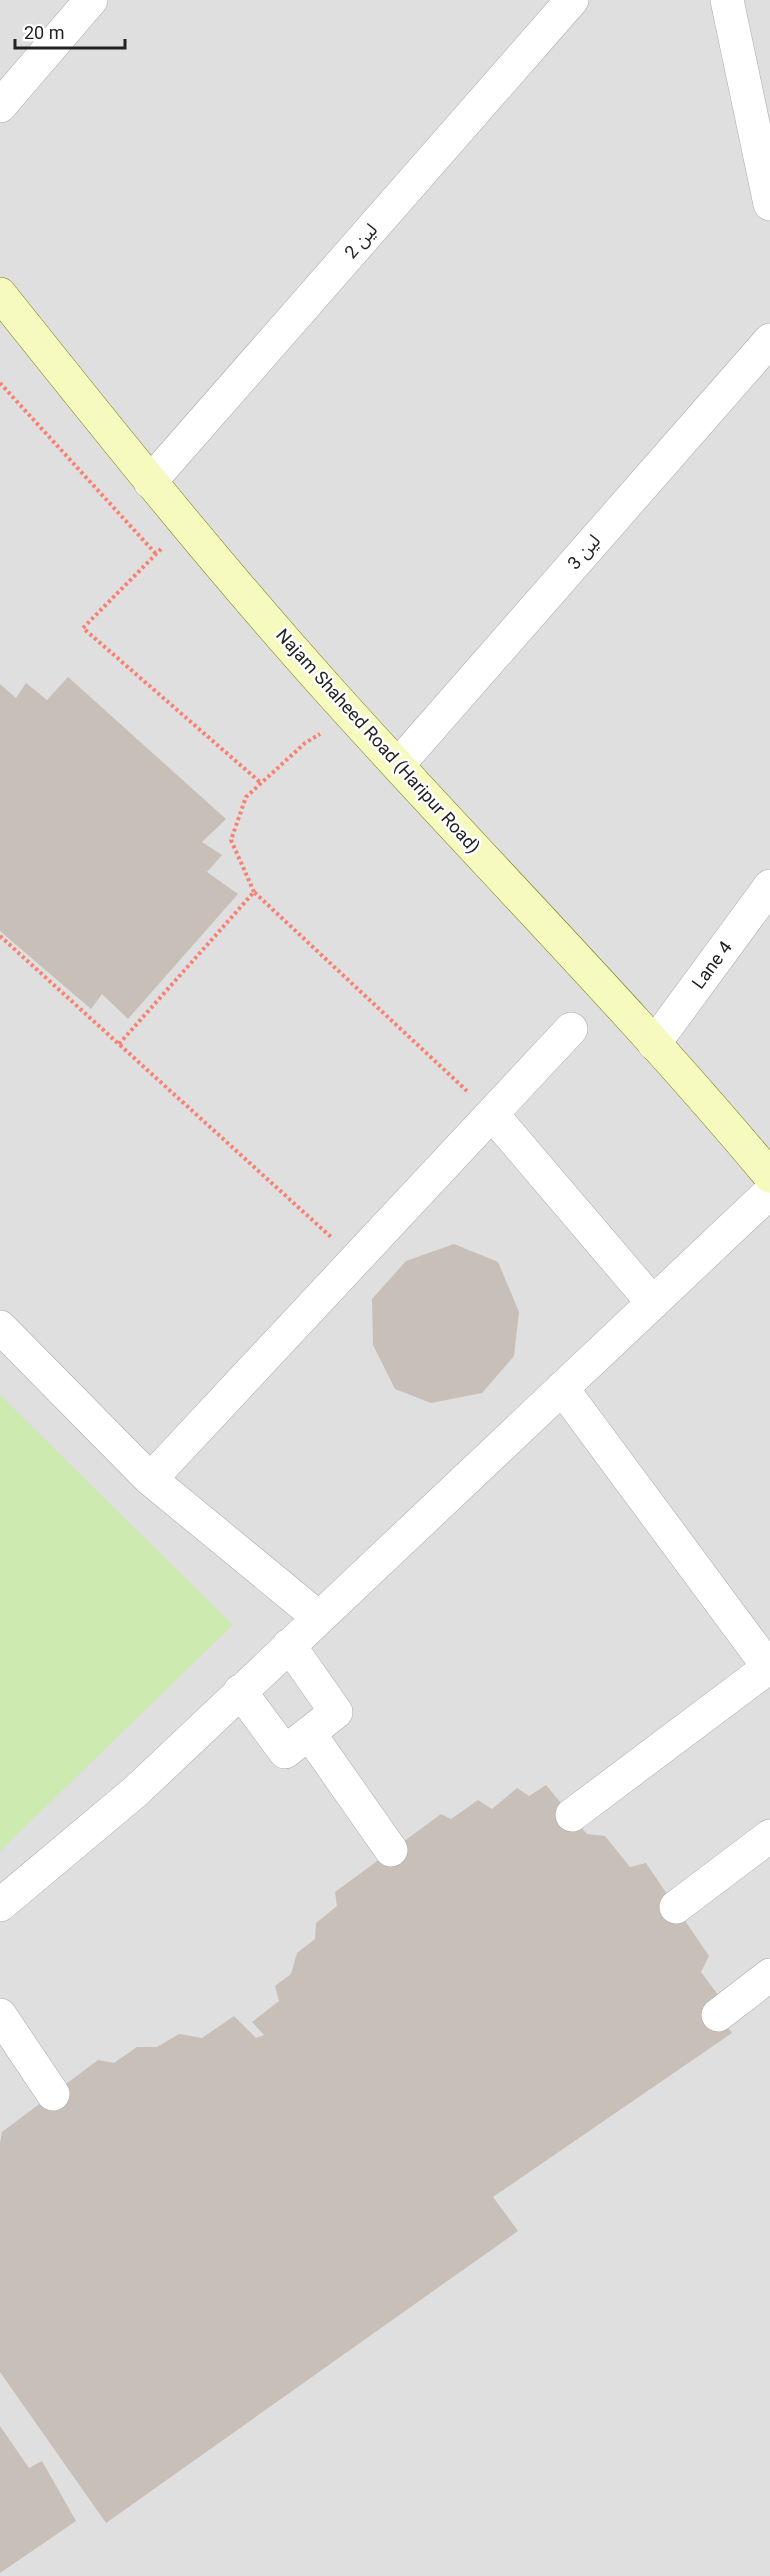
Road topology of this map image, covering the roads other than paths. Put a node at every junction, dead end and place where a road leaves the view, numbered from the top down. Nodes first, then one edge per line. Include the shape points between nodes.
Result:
1 (91, 0) edge
2 (572, 0) edge
3 (727, 0) edge
4 (0, 106) edge
5 (770, 204) edge
6 (0, 294) edge
7 (770, 340) edge
8 (150, 482) junction
9 (398, 765) junction
10 (770, 886) edge
11 (571, 1029) dead end
12 (654, 1044) junction
13 (492, 1114) junction
14 (770, 1176) edge
15 (770, 1192) edge
16 (653, 1303) junction
17 (0, 1327) edge
18 (562, 1388) junction
19 (149, 1478) junction
20 (318, 1617) junction
21 (289, 1645) junction
22 (769, 1668) edge
23 (240, 1691) junction
24 (309, 1733) junction
25 (572, 1815) dead end
26 (770, 1836) edge
27 (390, 1850) dead end
28 (0, 1905) edge
29 (676, 1907) dead end
30 (770, 1975) edge
31 (0, 2015) edge
32 (717, 2015) dead end
33 (53, 2094) dead end

1 - 4 street
2 - 8 street, لین 2
3 - 5 street
6 - 8 main road, Najam Shaheed Road (Haripur Road)
7 - 9 street, لین 3
8 - 9 main road, Najam Shaheed Road (Haripur Road)
9 - 12 main road, Najam Shaheed Road (Haripur Road)
10 - 12 street, Lane 4
11 - 13 street
12 - 14 main road, Najam Shaheed Road (Haripur Road) via 709,1102
13 - 16 street
13 - 19 street
15 - 16 street
16 - 18 street
17 - 19 street
18 - 20 street
18 - 22 street
19 - 20 street
20 - 21 street
21 - 23 street
21 - 24 street via 336,1712
22 - 25 street
23 - 24 street via 285,1752
23 - 28 street via 136,1791
24 - 27 street
26 - 29 street
30 - 32 street
31 - 33 street

